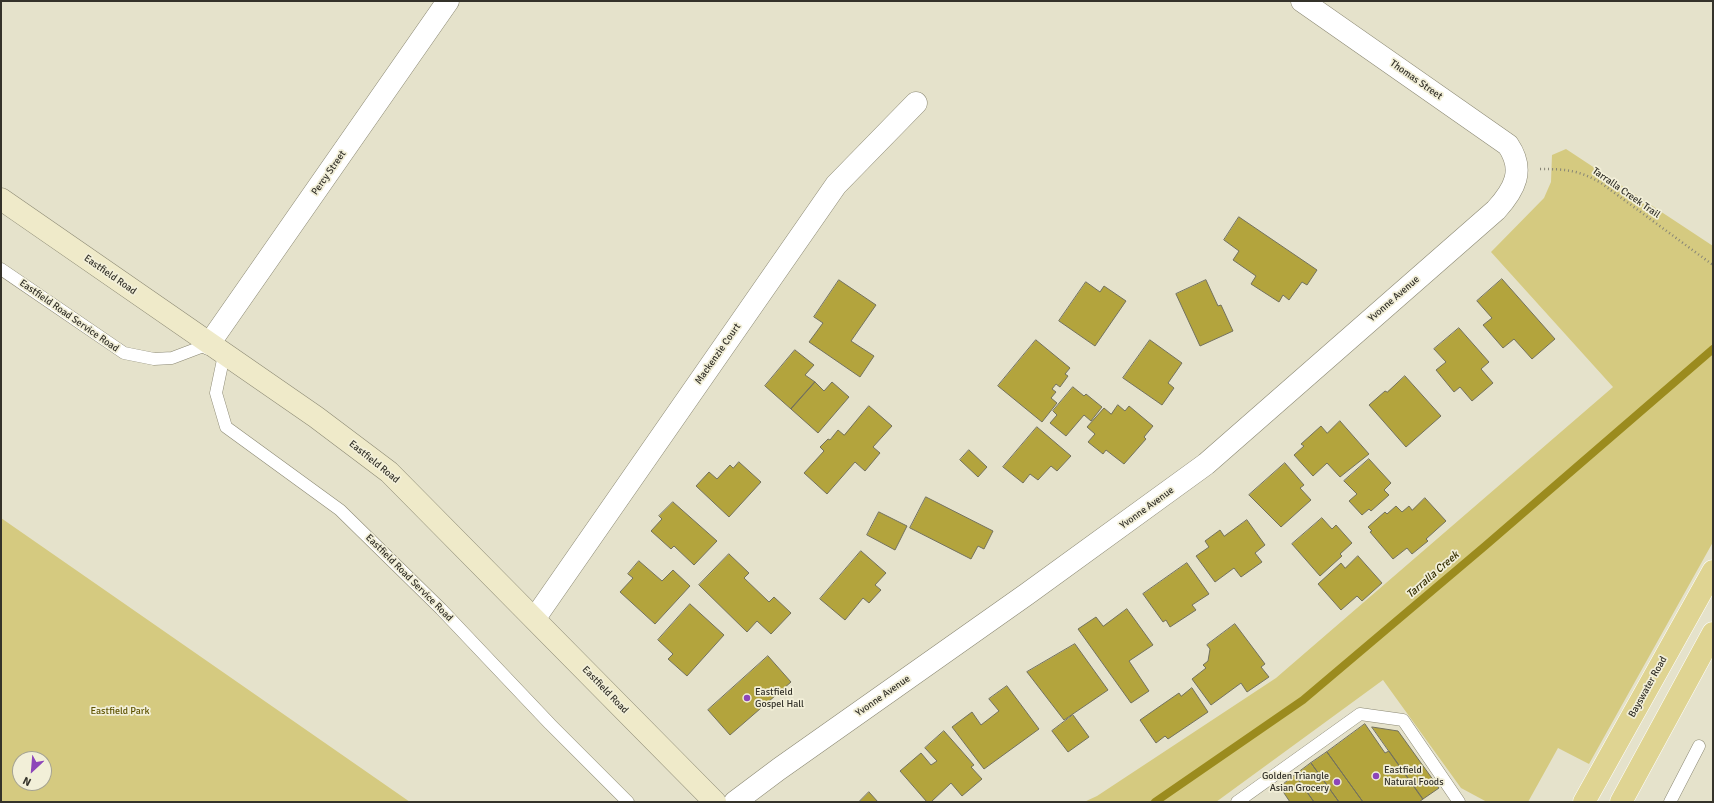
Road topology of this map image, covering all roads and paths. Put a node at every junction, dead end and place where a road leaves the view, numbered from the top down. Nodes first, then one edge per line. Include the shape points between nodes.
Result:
1 (448, 1) edge
2 (1302, 1) edge
3 (916, 103) dead end
4 (1518, 169) junction
5 (1, 199) edge
6 (1713, 265) edge
7 (1, 269) edge
8 (216, 349) junction
9 (1713, 571) edge
10 (535, 618) junction
11 (1713, 633) edge
12 (1699, 746) dead end
13 (628, 802) edge
14 (715, 802) edge
15 (735, 802) edge
16 (1236, 802) edge
17 (1460, 802) edge
18 (1584, 802) edge
19 (1621, 802) edge
20 (1670, 802) edge

1 - 8 street, Percy Street
2 - 4 street, Thomas Street via 1508,145 1515,155
3 - 10 street, Mackenzie Court via 836,185
4 - 6 path, Tarralla Creek Trail via 1565,169 1588,175
4 - 15 street, Yvonne Avenue via 1515,184 1496,210 1206,464
5 - 8 main road, Eastfield Road
7 - 8 lane, Eastfield Road Service Road via 124,354 154,359
8 - 10 main road, Eastfield Road via 316,417 389,472
8 - 13 lane, Eastfield Road Service Road via 216,393 226,427 340,510 441,609
9 - 18 main road, Bayswater Road
10 - 14 main road, Eastfield Road
11 - 19 main road
12 - 20 lane
16 - 17 lane via 1360,714 1403,720

